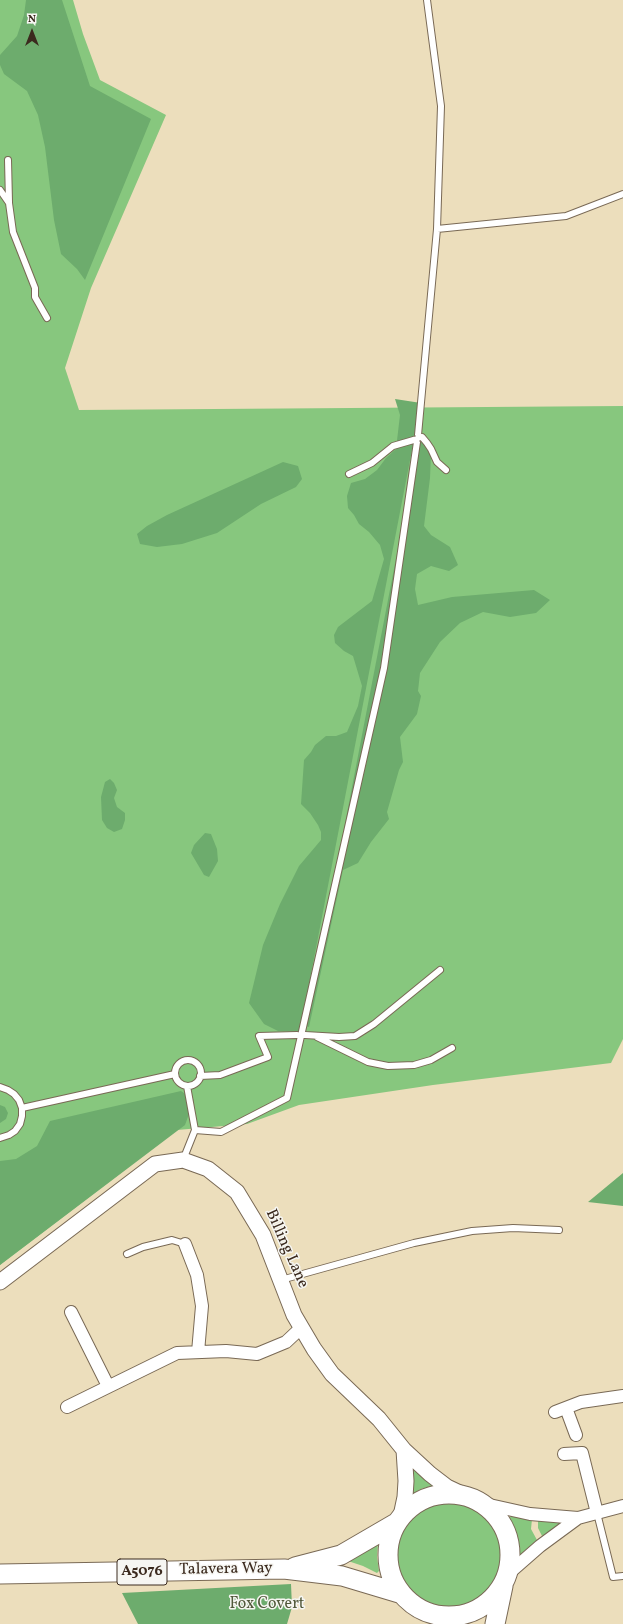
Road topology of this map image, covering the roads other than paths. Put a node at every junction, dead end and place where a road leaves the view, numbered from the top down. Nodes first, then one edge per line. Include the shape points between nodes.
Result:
1 (427, 0) edge
2 (8, 160) dead end
3 (0, 190) edge
4 (623, 194) edge
5 (9, 203) junction
6 (437, 229) junction
7 (46, 318) dead end
8 (446, 470) dead end
9 (349, 474) dead end
10 (440, 970) dead end
11 (305, 1034) dead end
12 (297, 1035) dead end
13 (314, 1035) junction
14 (452, 1048) dead end
15 (175, 1074) junction
16 (200, 1076) junction
17 (187, 1086) junction
18 (0, 1087) edge
19 (22, 1108) junction
20 (195, 1130) junction
21 (0, 1138) edge
22 (183, 1160) junction
23 (559, 1230) dead end
24 (185, 1244) joint
25 (127, 1254) dead end
26 (281, 1280) junction
27 (0, 1282) edge
28 (71, 1312) dead end
29 (302, 1327) junction
30 (198, 1352) junction
31 (108, 1386) junction
32 (623, 1396) edge
33 (67, 1407) dead end
34 (576, 1435) dead end
35 (404, 1450) junction
36 (564, 1454) dead end
37 (466, 1496) junction
38 (485, 1504) junction
39 (623, 1506) edge
40 (597, 1513) junction
41 (578, 1518) junction
42 (399, 1520) junction
43 (284, 1569) junction
44 (0, 1574) edge
45 (623, 1576) edge
46 (505, 1579) junction
47 (402, 1594) junction
48 (446, 1620) edge
49 (495, 1624) edge

1 - 6 lane via 441,106
2 - 5 lane
3 - 5 lane
4 - 6 lane via 566,216
5 - 7 lane via 13,232
6 - 20 lane via 418,434 384,668 287,1098 221,1132
8 - 9 lane via 437,462 432,449 422,437 393,446 372,463
10 - 13 lane via 374,1024 355,1036
11 - 13 lane
12 - 16 lane via 259,1036 268,1057 220,1075
13 - 14 lane via 368,1062 388,1066 414,1065 431,1060
15 - 16 lane via 177,1066 188,1061 199,1068
15 - 17 lane via 179,1082
15 - 19 lane
16 - 17 lane via 195,1084
17 - 20 lane
18 - 19 lane via 14,1094
19 - 21 lane via 20,1124 15,1131
20 - 22 lane
22 - 26 street, Billing Lane via 208,1169 237,1192 263,1235
22 - 27 street, Billing Lane via 155,1164
23 - 26 lane via 513,1228 472,1231 414,1242
24 - 25 lane via 172,1240
24 - 30 street via 197,1275 202,1306
26 - 29 street, Billing Lane via 294,1315
28 - 31 street
29 - 30 street via 286,1342 257,1354
29 - 35 street, Billing Lane via 314,1350 332,1374 379,1420
30 - 31 street via 177,1353
31 - 33 street
32 - 34 street via 581,1402 561,1410
35 - 37 street, Billing Lane via 447,1487
35 - 42 street via 405,1497
36 - 40 street via 582,1453
37 - 38 main road
37 - 42 main road via 454,1493 430,1496 409,1508
38 - 41 street via 530,1514
38 - 46 main road via 499,1518 508,1535 511,1555
39 - 40 street
40 - 41 street
40 - 45 lane via 612,1577
41 - 46 street via 540,1546
42 - 43 main road, Talavera Way / A5076 via 340,1555
42 - 47 main road via 389,1543 388,1565 393,1580
43 - 44 main road, Talavera Way / A5076
43 - 47 main road, Talavera Way / A5076 via 342,1576
46 - 48 main road via 490,1600 473,1611
46 - 49 main road
47 - 48 main road via 420,1609

